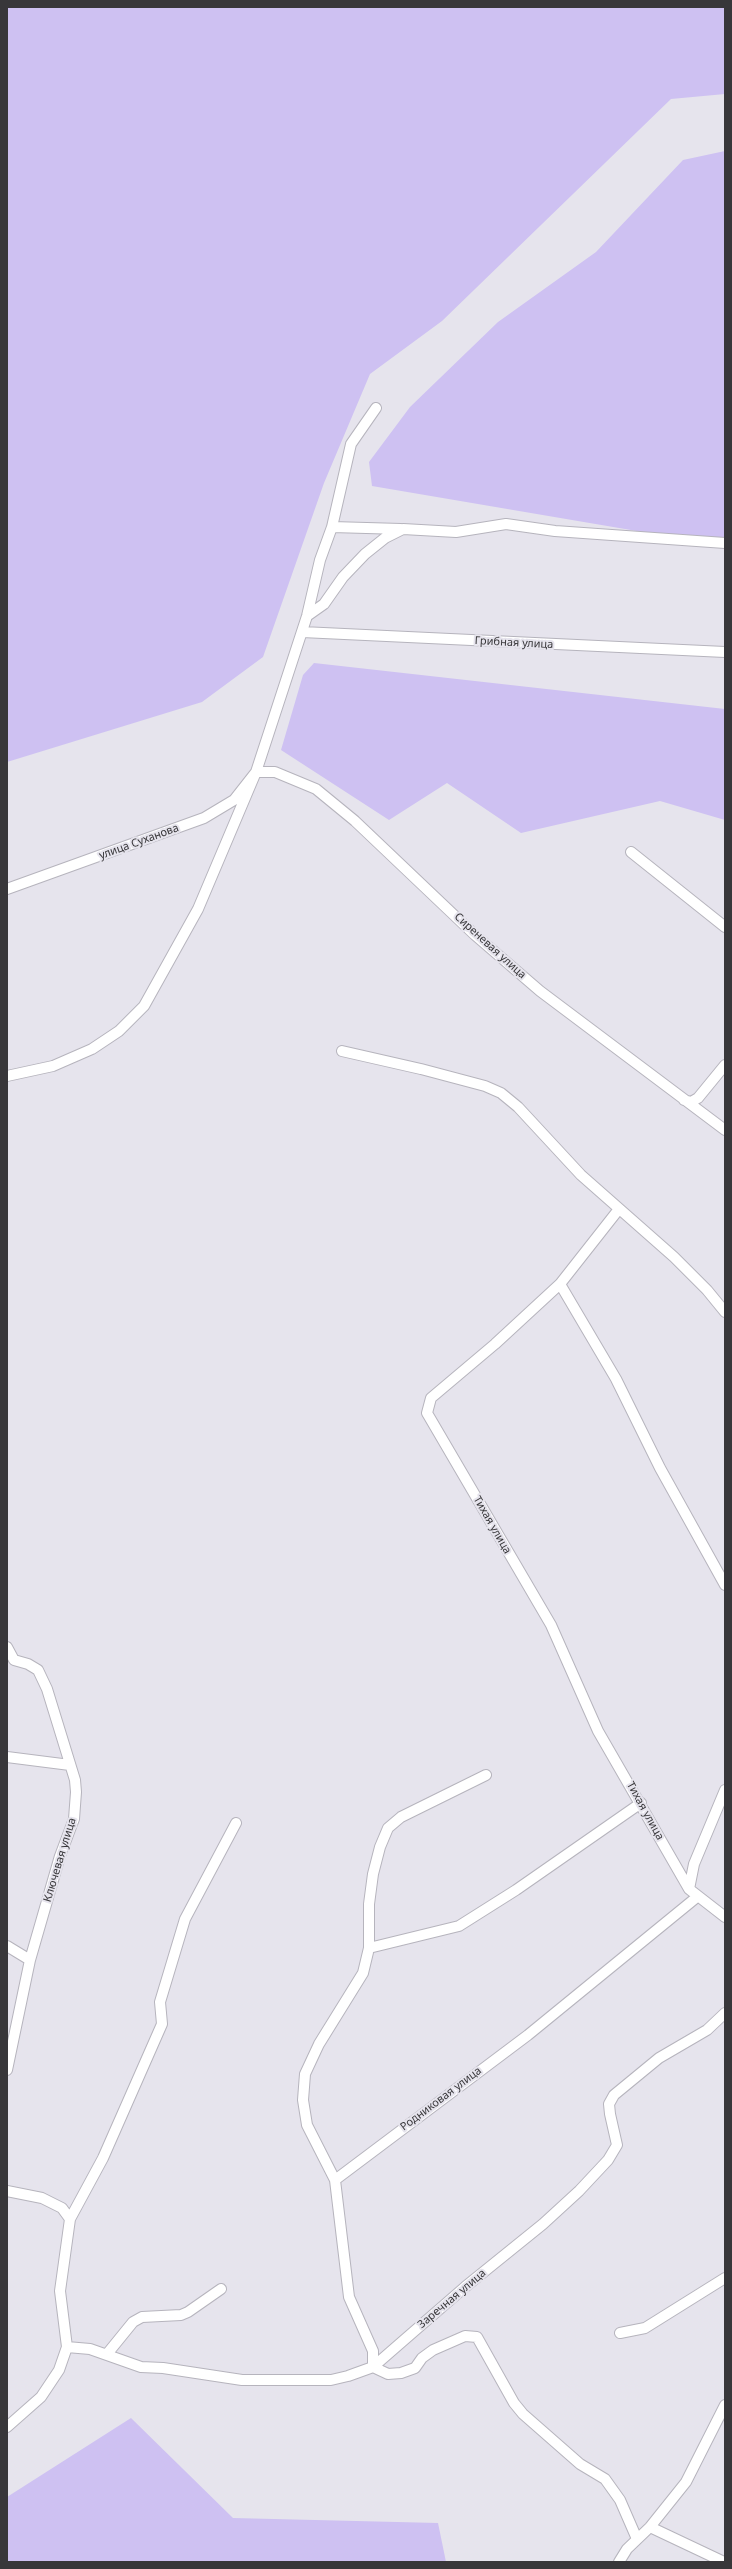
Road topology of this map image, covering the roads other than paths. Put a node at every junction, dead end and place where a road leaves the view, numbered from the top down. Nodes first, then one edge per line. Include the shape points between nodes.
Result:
1 (376, 408) dead end
2 (332, 527) junction
3 (403, 529) junction
4 (722, 541) edge
5 (307, 616) junction
6 (302, 632) junction
7 (725, 652) edge
8 (256, 772) junction
9 (631, 852) dead end
10 (7, 889) edge
11 (725, 927) edge
12 (342, 1051) dead end
13 (725, 1065) edge
14 (7, 1076) edge
15 (684, 1100) junction
16 (725, 1130) edge
17 (619, 1208) junction
18 (560, 1284) junction
19 (725, 1312) edge
20 (725, 1585) edge
21 (7, 1647) edge
22 (7, 1757) edge
23 (70, 1766) junction
24 (486, 1775) dead end
25 (725, 1790) edge
26 (641, 1803) junction
27 (236, 1823) dead end
28 (689, 1889) junction
29 (697, 1896) junction
30 (725, 1917) edge
31 (7, 1946) edge
32 (369, 1948) junction
33 (30, 1960) junction
34 (725, 2013) edge
35 (7, 2070) edge
36 (335, 2180) junction
37 (7, 2191) edge
38 (70, 2219) junction
39 (725, 2278) edge
40 (221, 2289) dead end
41 (620, 2333) dead end
42 (67, 2347) junction
43 (107, 2354) junction
44 (373, 2367) junction
45 (725, 2405) edge
46 (7, 2427) edge
47 (650, 2527) junction
48 (637, 2539) junction
49 (619, 2562) edge
50 (724, 2562) edge

1 - 2 street via 351,444
2 - 3 street
2 - 5 street via 320,560
3 - 4 street via 456,532 506,524 555,531
3 - 5 street via 385,538 365,554 343,577 324,604
5 - 6 street
6 - 7 street, Грибная улица
6 - 8 street
8 - 10 street, улица Суханова via 234,800 204,818
8 - 14 street via 198,909 144,1006 119,1031 92,1049 53,1066
8 - 15 street, Сиреневая улица via 275,772 316,789 355,821 475,935 540,990
9 - 11 street
12 - 17 street via 457,1078 501,1093 518,1107 581,1175
13 - 15 street via 698,1098 691,1102
15 - 16 street, Сиреневая улица
17 - 18 street, Тихая улица
17 - 19 street via 674,1257
18 - 20 street via 616,1379 660,1468
18 - 26 street, Тихая улица via 431,1398 427,1405 427,1413 551,1625 598,1731
21 - 23 street, Ключевая улица via 14,1660 38,1670 47,1689
22 - 23 street
23 - 33 street, Ключевая улица via 75,1780 74,1819 60,1856
24 - 32 street via 400,1816 388,1828 373,1874 369,1904
25 - 28 street via 694,1864
26 - 28 street, Тихая улица
26 - 32 street via 516,1890 459,1926
27 - 38 street via 185,1919 160,2002 162,2024 103,2158
28 - 29 street, Тихая улица
29 - 30 street, Тихая улица
29 - 36 street, Родниковая улица via 528,2034
31 - 33 street
32 - 36 street via 363,1972 319,2044 305,2074 303,2100 307,2125
33 - 35 street, Ключевая улица
34 - 44 street, Заречная улица via 707,2030 659,2058 614,2095 610,2104 610,2114 617,2145 608,2160 579,2191
36 - 44 street via 349,2297 373,2351
37 - 38 street via 42,2198 62,2208
38 - 42 street via 60,2291
39 - 41 street via 645,2328
40 - 43 street via 181,2315 142,2317 133,2322
42 - 43 street, Заречная улица
42 - 46 street via 59,2370 41,2396
43 - 44 street, Заречная улица via 141,2367 242,2380 331,2380
44 - 48 street via 388,2374 401,2373 415,2368 422,2358 433,2350 465,2336 477,2337 514,2403 523,2414 580,2464 605,2479 620,2500
45 - 47 street via 686,2482
47 - 48 street
47 - 50 street
48 - 49 street

